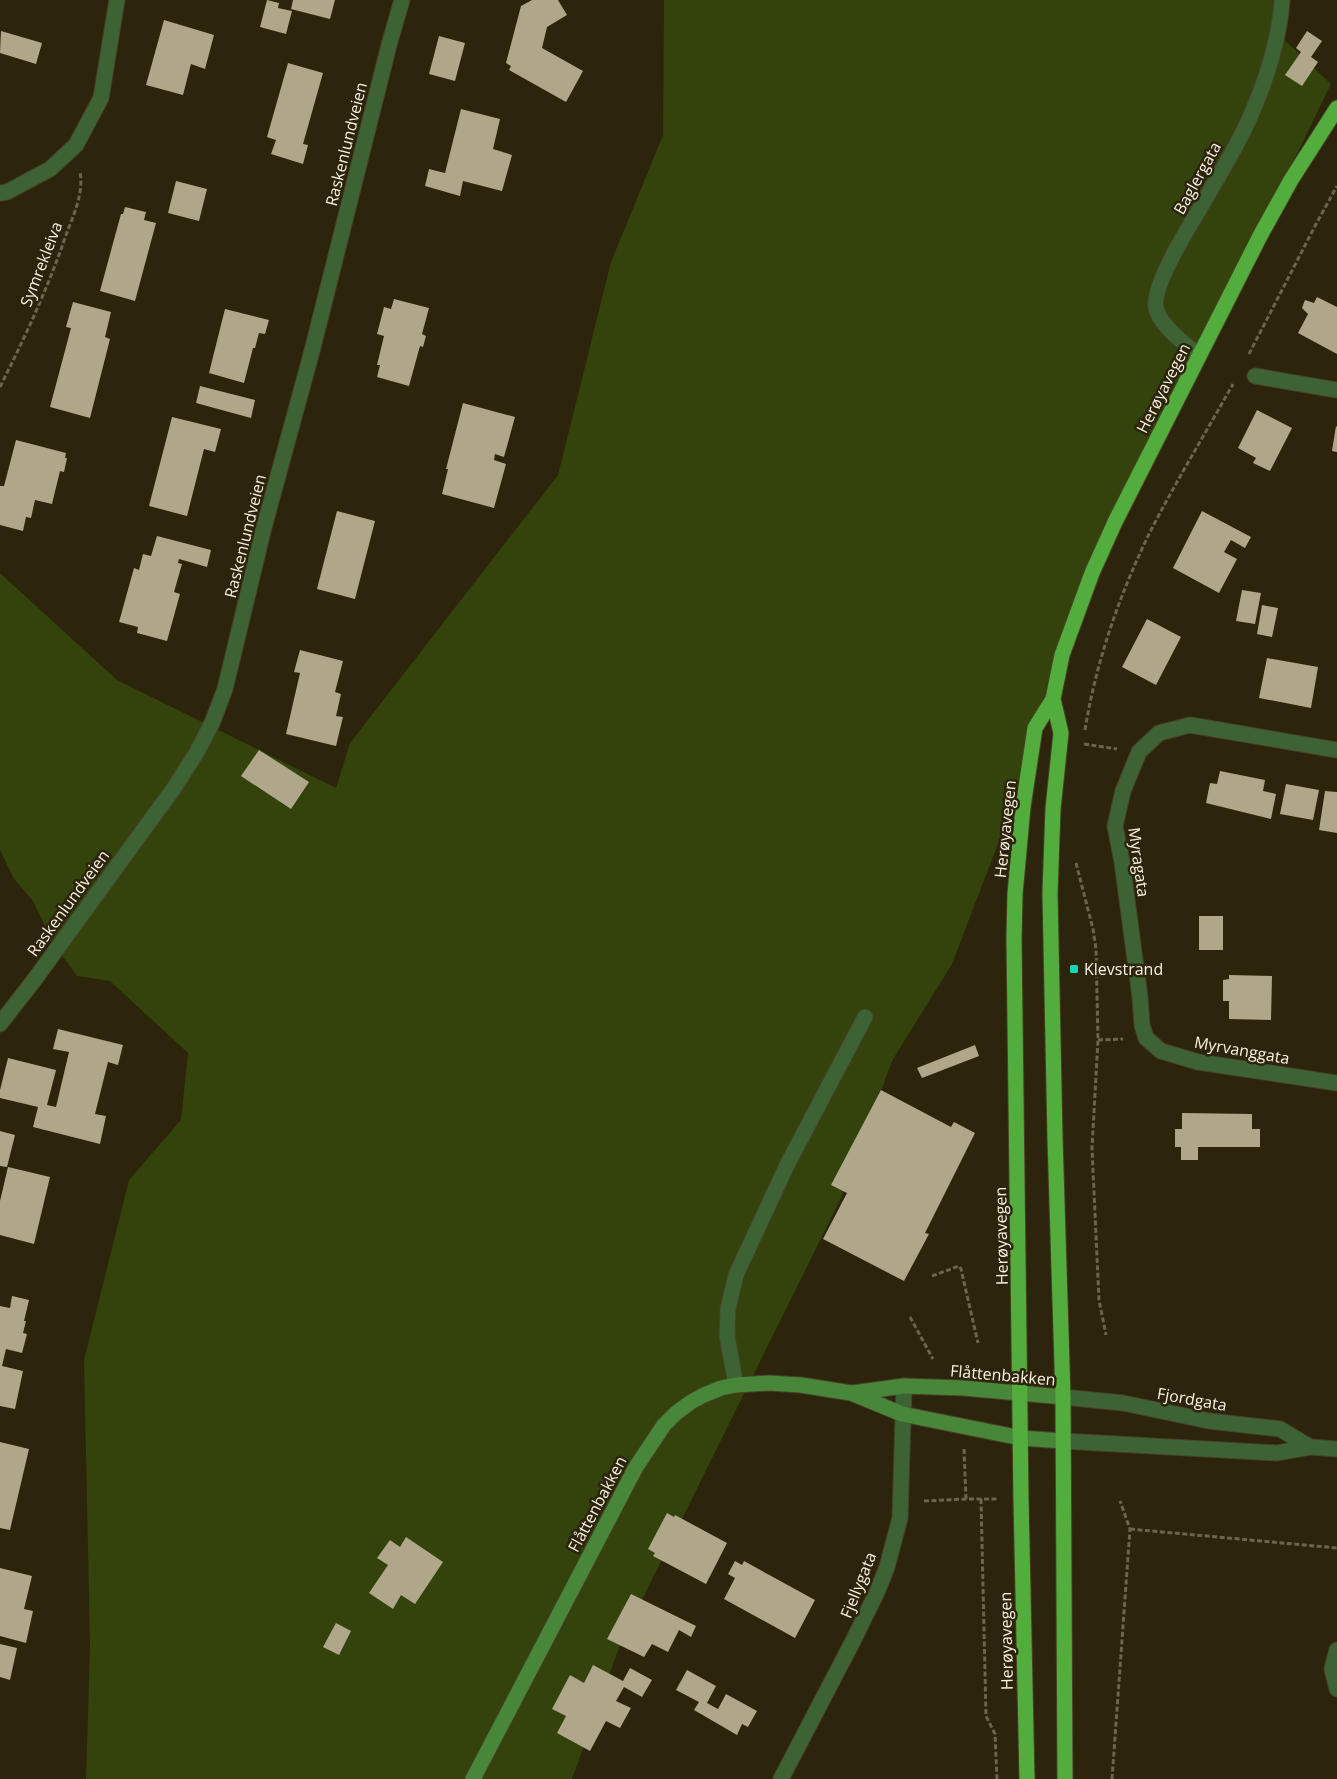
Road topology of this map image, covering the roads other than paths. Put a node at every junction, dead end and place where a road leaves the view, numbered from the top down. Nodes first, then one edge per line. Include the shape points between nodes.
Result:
1 (117, 0) edge
2 (402, 0) edge
3 (1282, 0) edge
4 (1337, 108) edge
5 (0, 194) edge
6 (1199, 355) junction
7 (1256, 376) dead end
8 (1337, 390) edge
9 (1054, 699) junction
10 (1337, 750) edge
11 (865, 1017) dead end
12 (0, 1024) edge
13 (1146, 1038) joint
14 (1337, 1083) edge
15 (736, 1385) junction
16 (904, 1386) junction
17 (851, 1393) junction
18 (1020, 1394) junction
19 (1063, 1398) junction
20 (902, 1414) junction
21 (1020, 1438) junction
22 (1063, 1441) junction
23 (1310, 1446) junction
24 (1337, 1449) edge
25 (1337, 1650) edge
26 (1337, 1689) edge
27 (473, 1779) edge
28 (781, 1779) edge
29 (1027, 1779) edge
30 (1066, 1779) edge

1 - 5 street via 101,98 76,145 50,169
2 - 12 street, Raskenlundveien via 263,531 225,689 197,752 174,788
3 - 6 street, Baglergata via 1272,51 1253,111 1173,256 1157,294 1156,308 1163,321
4 - 6 highway, Herøyavegen via 1282,196
6 - 9 highway, Herøyavegen via 1092,573 1062,655
7 - 8 street
9 - 18 highway, Herøyavegen via 1035,728 1015,894
9 - 19 highway, Herøyavegen via 1061,733 1053,809 1050,893
10 - 13 street, Myragata via 1190,725 1159,733 1139,752 1123,790 1115,826
11 - 15 street via 787,1165 736,1275 728,1308 727,1336
13 - 14 street, Myrvanggata via 1161,1051 1198,1062
15 - 17 main road, Flåttenbakken via 801,1385
15 - 27 main road, Flåttenbakken via 691,1402 664,1426 650,1445
16 - 17 main road, Flåttenbakken
16 - 18 main road, Flåttenbakken
16 - 20 street, Fjellygata
17 - 20 main road, Flåttenbakken
18 - 19 main road, Flåttenbakken
18 - 21 highway, Herøyavegen
19 - 22 highway, Herøyavegen
19 - 23 street, Fjordgata via 1123,1403 1209,1421 1280,1429
20 - 21 main road, Flåttenbakken
20 - 28 street, Fjellygata via 900,1518 889,1559 853,1642
21 - 22 main road, Flåttenbakken
21 - 29 highway, Herøyavegen
22 - 23 street, Fjordgata via 1277,1453
22 - 30 highway, Herøyavegen
23 - 24 street, Fjordgata
25 - 26 street via 1332,1668

